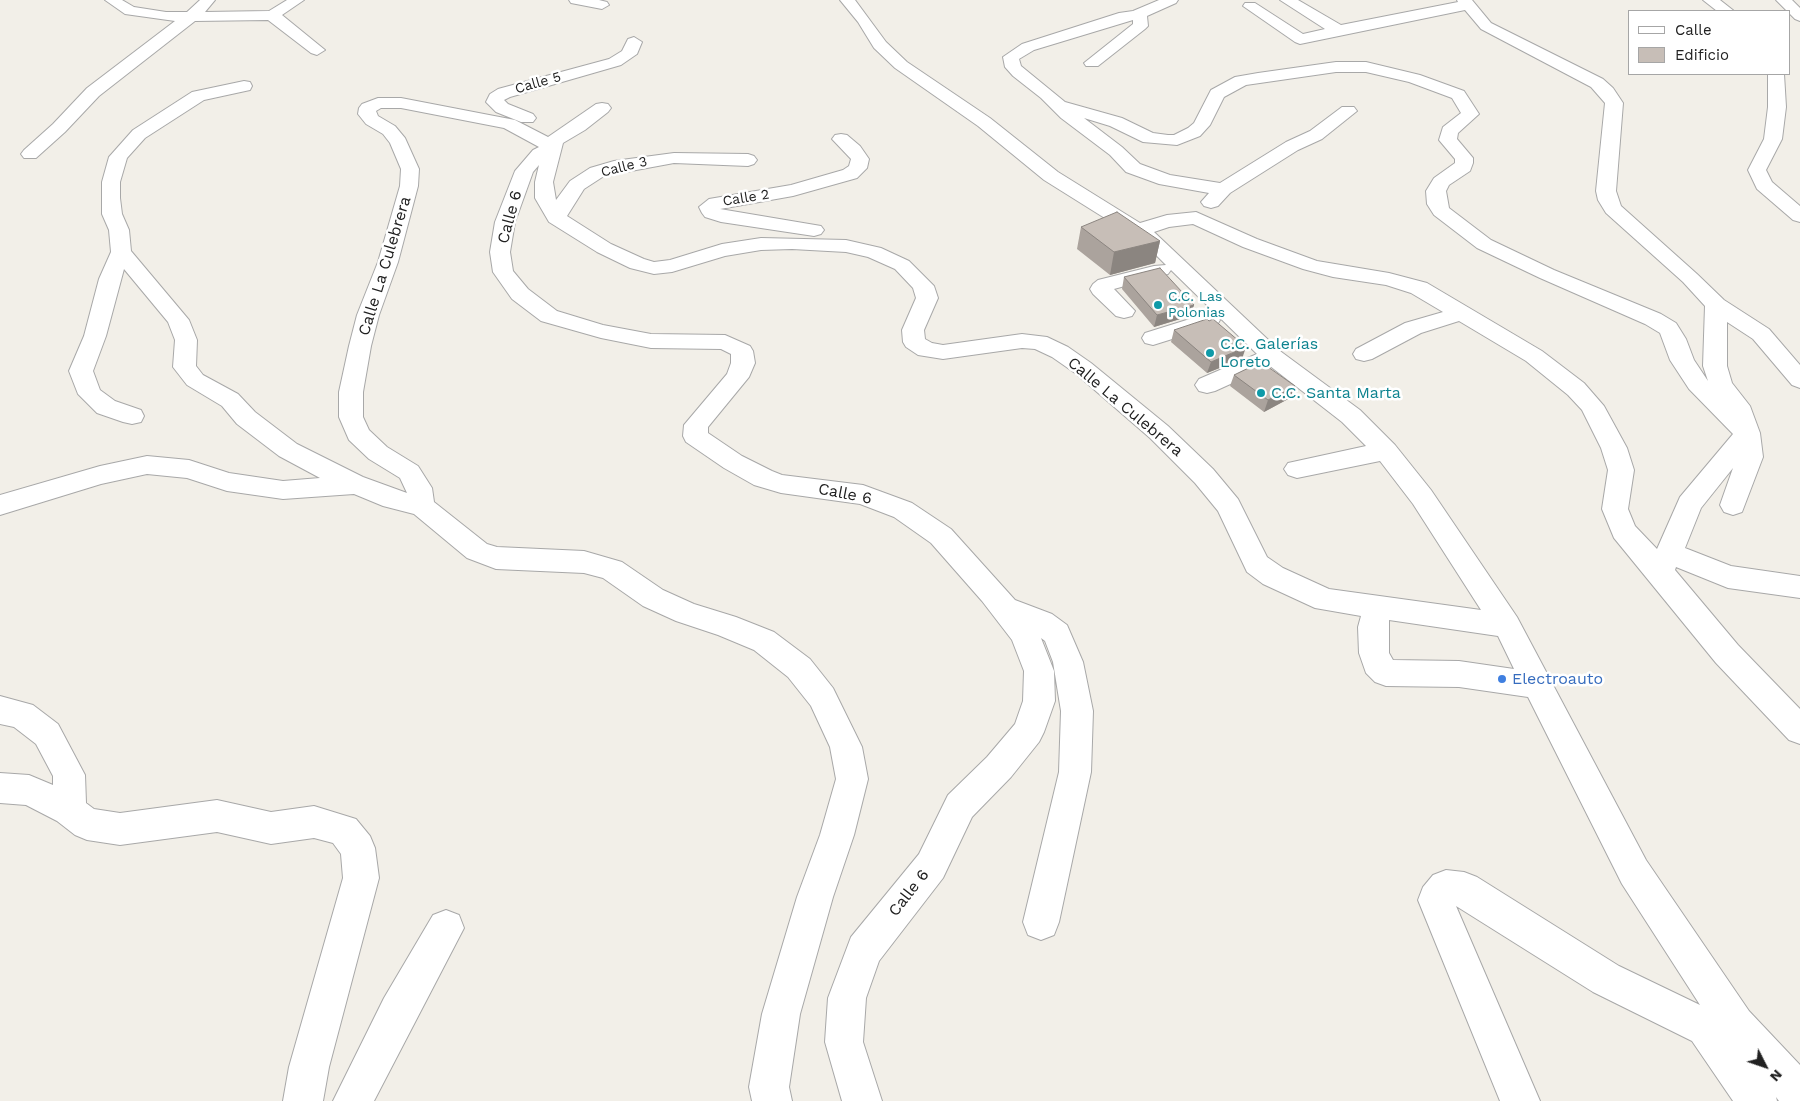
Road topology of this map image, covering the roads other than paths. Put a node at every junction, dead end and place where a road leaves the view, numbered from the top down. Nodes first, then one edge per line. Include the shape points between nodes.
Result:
1 (112, 0) edge
2 (208, 0) edge
3 (297, 0) edge
4 (576, 0) edge
5 (847, 0) edge
6 (1171, 0) edge
7 (1287, 0) edge
8 (1710, 0) edge
9 (1783, 0) edge
10 (1469, 2) edge
11 (602, 6) dead end
12 (1250, 6) dead end
13 (1725, 10) edge
14 (272, 15) junction
15 (192, 16) junction
16 (1800, 16) edge
17 (1139, 19) junction
18 (1339, 30) junction
19 (1300, 39) junction
20 (634, 42) dead end
21 (1281, 43) dead end
22 (1129, 48) dead end
23 (317, 50) dead end
24 (1560, 53) dead end
25 (1092, 64) dead end
26 (1776, 75) edge
27 (244, 86) dead end
28 (1060, 106) junction
29 (602, 108) dead end
30 (1348, 111) dead end
31 (841, 139) dead end
32 (554, 143) junction
33 (30, 154) dead end
34 (748, 160) dead end
35 (1222, 189) junction
36 (1800, 216) edge
37 (556, 218) junction
38 (1196, 218) junction
39 (1138, 230) junction
40 (121, 252) junction
41 (874, 252) junction
42 (1179, 265) junction
43 (1716, 305) junction
44 (1124, 311) dead end
45 (1229, 313) junction
46 (1462, 313) junction
47 (1153, 338) dead end
48 (1364, 354) dead end
49 (1272, 356) junction
50 (1800, 380) edge
51 (1207, 385) dead end
52 (132, 416) dead end
53 (1748, 433) junction
54 (1386, 451) junction
55 (1298, 469) dead end
56 (356, 484) junction
57 (0, 505) edge
58 (1733, 505) dead end
59 (422, 506) junction
60 (1662, 560) junction
61 (1800, 588) edge
62 (1377, 607) junction
63 (1006, 609) junction
64 (1507, 625) junction
65 (1538, 685) junction
66 (0, 710) edge
67 (1800, 730) edge
68 (0, 788) edge
69 (70, 810) junction
70 (1041, 922) dead end
71 (446, 928) dead end
72 (1720, 1026) junction
73 (1800, 1094) edge
74 (302, 1101) edge
75 (353, 1101) edge
76 (772, 1101) edge
77 (862, 1101) edge
78 (1520, 1101) edge
79 (1757, 1101) edge

1 - 15 street via 130,11 143,14
2 - 15 street
3 - 14 street
4 - 11 street
5 - 39 street via 880,45 919,80 984,122 1051,176
6 - 17 street
7 - 18 street
8 - 13 street
9 - 16 street
10 - 18 street
10 - 24 street
10 - 43 street via 1486,26 1597,83 1607,92 1614,103 1606,191 1608,200 1613,209
12 - 19 street
14 - 15 street
14 - 23 street
15 - 33 street via 93,92
17 - 22 street via 1151,26 1150,29
17 - 25 street via 1140,26
17 - 28 street via 1124,16 1028,48 1011,58 1019,73
18 - 19 street
19 - 21 street
20 - 32 street, Calle 5 via 629,54 622,59 496,98 494,102 502,108 551,133
26 - 36 street via 1773,139 1757,170 1764,185
27 - 40 street via 198,96 139,134 118,157 110,198
28 - 35 street via 1133,168 1166,180
28 - 53 street via 1116,122 1150,138 1177,140 1202,125 1217,94 1241,81 1336,67 1366,67 1390,71 1448,90 1463,100 1470,114 1449,131 1448,140 1464,158 1464,163 1441,182 1436,191 1441,212 1484,244 1668,328 1697,384
29 - 32 street
30 - 35 street via 1316,135
31 - 41 street, Calle 2 via 860,159 858,168 850,174 793,190 716,202 709,207 712,213 721,216 862,240
32 - 37 street via 544,182 545,198
32 - 59 street, Calle La Culebrera via 509,124 401,104 378,103 368,108 367,114 372,120 389,130 403,149 410,169 409,186 388,262 362,338 351,392 351,417 358,434 378,453 409,472 419,488
32 - 63 street, Calle 6 via 524,171 505,222 500,252 503,272 520,294 549,316 601,332 652,341 725,342 742,350 743,363 737,378 696,425 695,436 733,462 772,481 862,495 903,510 941,536
34 - 37 street, Calle 3 via 655,159 597,172 577,185
35 - 38 street
37 - 41 street, Calle La Culebrera via 604,248 637,264 654,268 672,266 722,250 761,244 846,246
38 - 39 street via 1167,221
38 - 46 street via 1250,243 1310,265 1389,279 1419,288
39 - 42 street
40 - 52 street via 82,371 90,394 106,408
40 - 56 street via 178,320 186,340 186,367 195,380 230,400 246,418 288,450
41 - 62 street, Calle La Culebrera via 902,265 923,286 928,298 914,330 914,342 926,350 943,352 1022,341 1039,342 1060,352 1159,432 1204,476 1229,506 1258,564 1273,576 1325,600
42 - 44 street via 1101,289
42 - 45 street
43 - 50 street via 1761,334
43 - 53 street via 1715,366 1721,385 1738,406
45 - 47 street
45 - 49 street
46 - 48 street via 1413,328
46 - 60 street via 1534,356 1592,406 1614,448 1621,470 1615,509 1624,531
49 - 51 street
49 - 54 street via 1351,416
53 - 58 street via 1750,456
53 - 60 street via 1689,504
54 - 55 street
54 - 64 street via 1422,497
56 - 57 street via 283,490 227,482 188,469 147,465 100,475
56 - 59 street via 392,499
59 - 76 street via 477,551 496,558 584,562 612,570 653,598 686,614 764,640 799,668 822,697 846,747 852,779 781,1014 769,1087
60 - 61 street via 1728,577
60 - 67 street via 1727,654
62 - 64 street, Calle La Culebrera
62 - 65 street via 1373,627 1374,653 1376,664 1386,673 1459,674
63 - 70 street via 1042,622 1056,634 1068,662 1078,711 1075,772
63 - 77 street, Calle 6 via 1025,634 1039,671 1038,701 1028,732 999,768 960,806 931,866 864,950 847,998 844,1042
64 - 65 street
65 - 72 street via 1634,872
66 - 69 street via 22,715 47,734 69,775
68 - 69 street via 28,790
69 - 74 street via 87,824 120,829 217,816 271,828 314,822 344,830 358,848 361,878
71 - 75 street via 398,1012
72 - 73 street
72 - 78 street via 1606,979 1464,889 1446,886 1436,900
72 - 79 street

